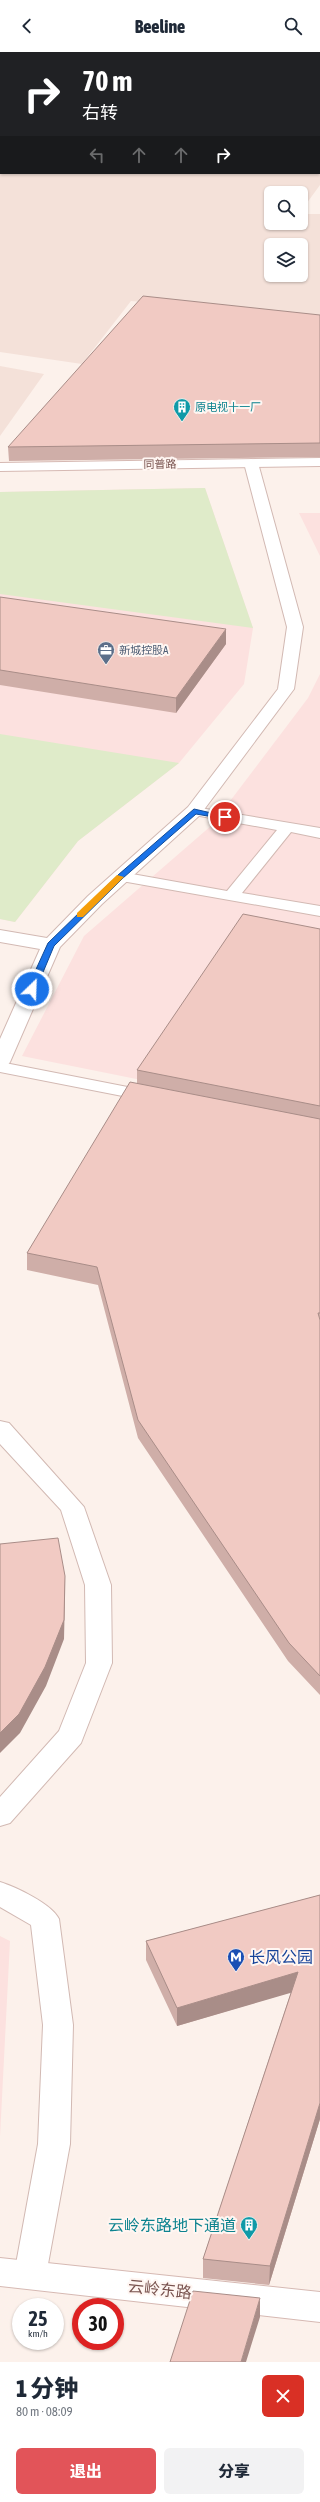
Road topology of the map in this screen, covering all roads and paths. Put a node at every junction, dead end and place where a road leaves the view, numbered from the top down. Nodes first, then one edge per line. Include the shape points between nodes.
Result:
1 (320, 462) edge
2 (250, 463) junction
3 (0, 467) edge
4 (194, 811) junction
5 (287, 827) junction
6 (320, 833) edge
7 (121, 877) junction
8 (232, 895) junction
9 (320, 911) edge
10 (0, 936) edge
11 (51, 945) junction
12 (0, 1062) edge
13 (0, 1067) edge
14 (164, 1099) edge
15 (0, 1429) edge
16 (0, 1815) edge
17 (0, 1893) edge
18 (15, 2273) edge
19 (320, 2307) edge

1 - 2 street, 同普路
2 - 3 street, 同普路
2 - 4 street via 295,627 286,689
4 - 5 lane
4 - 7 street
5 - 6 lane
5 - 8 lane
7 - 8 lane
7 - 11 street
8 - 9 lane
10 - 11 street
11 - 12 street
13 - 14 lane
15 - 16 street via 72,1507 98,1584 99,1663 71,1736
17 - 18 street via 45,1919 58,2025 54,2144
18 - 19 street, 云岭东路

